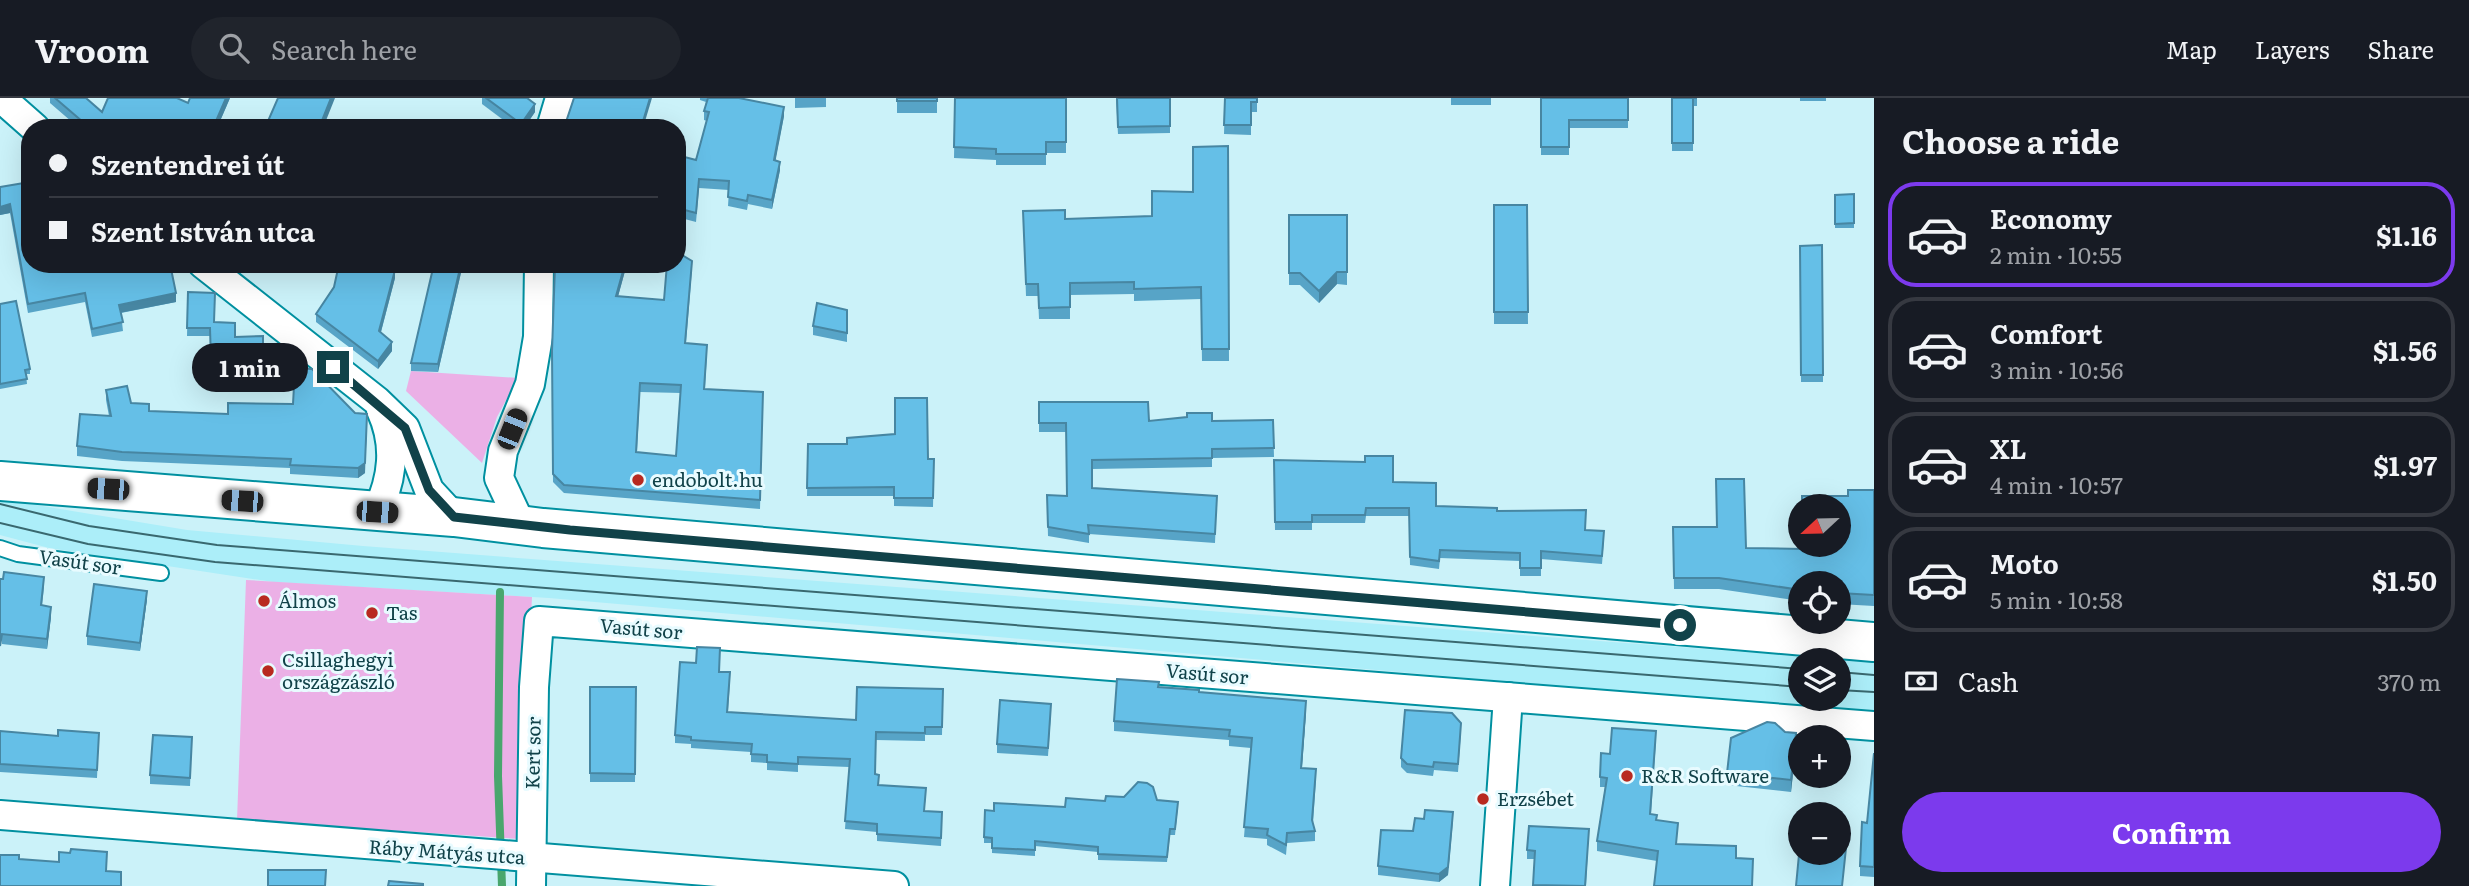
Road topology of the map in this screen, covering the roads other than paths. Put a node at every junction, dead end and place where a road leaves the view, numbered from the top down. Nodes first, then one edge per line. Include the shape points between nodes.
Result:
1 (1, 98) edge
2 (560, 98) edge
3 (25, 119) edge
4 (554, 119) edge
5 (214, 273) edge
6 (539, 273) edge
7 (377, 401) junction
8 (0, 481) edge
9 (377, 512) junction
10 (454, 517) junction
11 (521, 525) junction
12 (0, 548) edge
13 (161, 573) dead end
14 (539, 621) joint
15 (1874, 642) edge
16 (1508, 698) junction
17 (1874, 726) edge
18 (0, 815) edge
19 (511, 857) junction
20 (531, 886) edge
21 (894, 886) edge
22 (1495, 886) edge

1 - 3 street
2 - 4 street
5 - 7 street
6 - 11 street via 538,337 530,384 503,451 499,478
7 - 9 street via 390,429 393,462
7 - 10 street via 405,428 429,490
8 - 9 main road
9 - 10 main road
10 - 11 main road
11 - 15 main road
12 - 13 lane, Vasút sor
14 - 16 street, Vasút sor
14 - 19 street, Kert sor
16 - 17 street, Vasút sor
16 - 22 street
18 - 19 street, Ráby Mátyás utca
19 - 20 street, Kert sor
19 - 21 street, Ráby Mátyás utca

